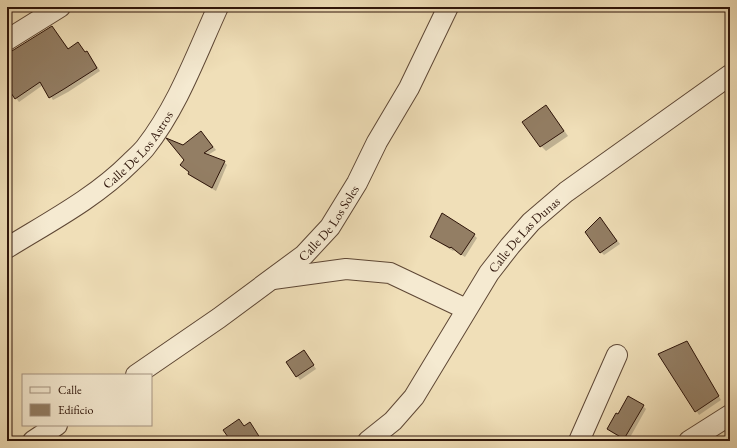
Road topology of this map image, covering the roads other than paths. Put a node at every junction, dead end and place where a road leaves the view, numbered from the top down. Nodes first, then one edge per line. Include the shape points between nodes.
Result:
1 (60, 7) edge
2 (218, 7) edge
3 (448, 7) edge
4 (7, 40) edge
5 (730, 75) edge
6 (7, 248) edge
7 (270, 280) junction
8 (466, 310) junction
9 (618, 355) dead end
10 (137, 374) edge
11 (730, 415) edge
12 (56, 426) edge
13 (33, 441) edge
14 (368, 441) edge
15 (579, 441) edge
16 (688, 441) edge

1 - 4 street
2 - 6 street, Calle De Los Astros via 182,87 163,122 144,148 98,190
3 - 7 street, Calle De Los Soles via 409,88 330,227 304,255
5 - 8 street, Calle De Las Dunas via 566,192 531,222 489,273
7 - 8 street via 346,269 390,273
7 - 10 street, Calle De Los Soles
8 - 14 street, Calle De Las Dunas via 414,397 393,421
9 - 15 street
11 - 16 street
12 - 13 street

